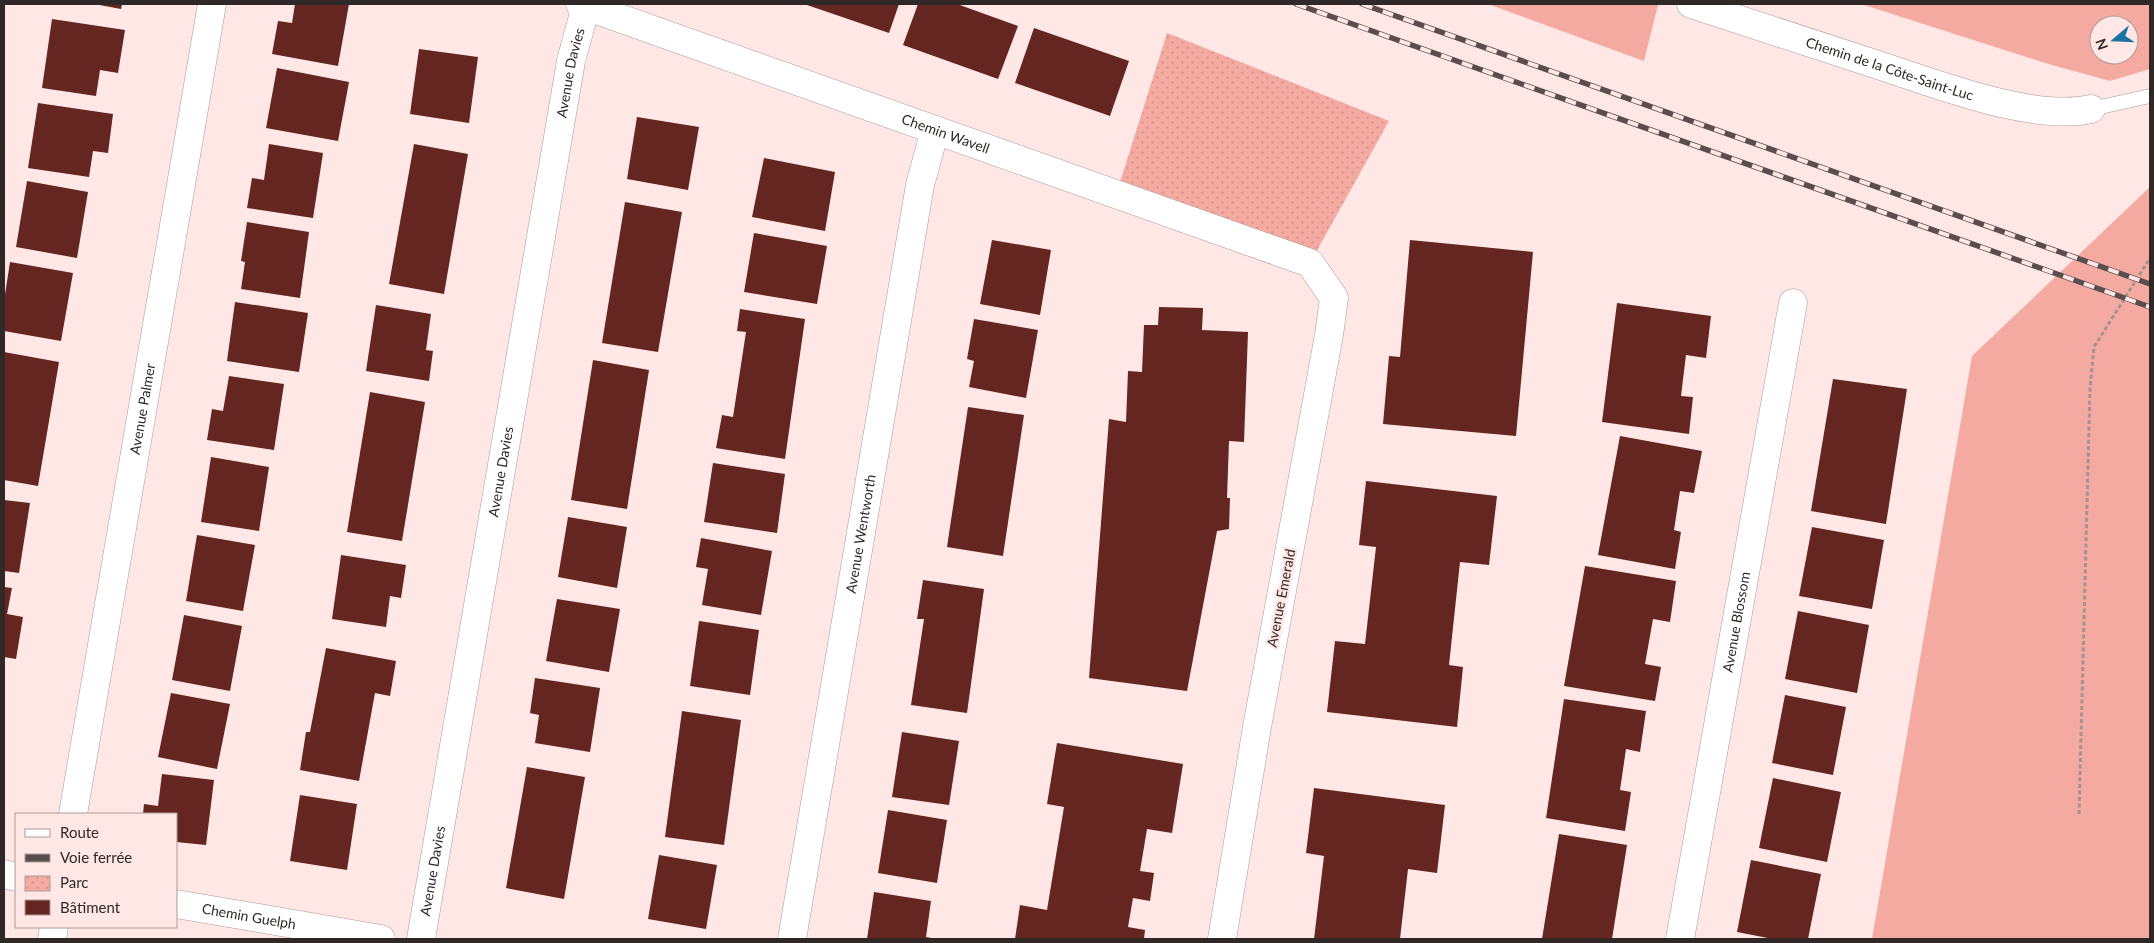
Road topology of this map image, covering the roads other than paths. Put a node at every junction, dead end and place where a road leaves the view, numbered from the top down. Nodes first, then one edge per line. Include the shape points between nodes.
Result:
1 (212, 4) edge
2 (1691, 4) edge
3 (583, 5) edge
4 (2150, 96) edge
5 (2091, 109) joint
6 (935, 130) junction
7 (1310, 263) joint
8 (1793, 303) dead end
9 (74, 813) edge
10 (178, 904) edge
11 (381, 939) edge
12 (421, 939) edge
13 (792, 939) edge
14 (1222, 939) edge
15 (1680, 939) edge

1 - 9 street, Avenue Palmer
2 - 5 street, Chemin de la Côte-Saint-Luc via 1963,92 2035,110 2078,112
3 - 6 street, Chemin Wavell
3 - 12 street, Avenue Davies
4 - 5 lane
6 - 7 street, Chemin Wavell
6 - 13 street, Avenue Wentworth via 920,185
7 - 14 street, Avenue Emerald via 1334,298
8 - 15 street, Avenue Blossom
10 - 11 street, Chemin Guelph

